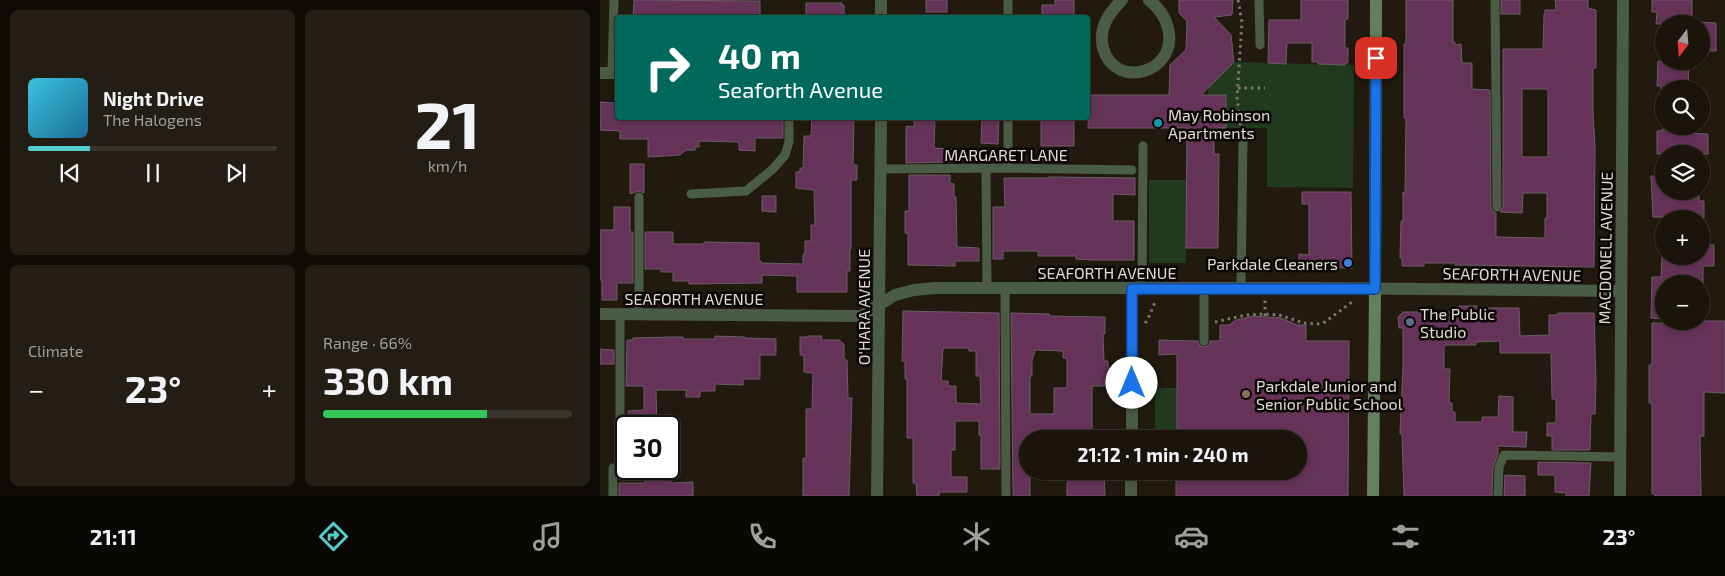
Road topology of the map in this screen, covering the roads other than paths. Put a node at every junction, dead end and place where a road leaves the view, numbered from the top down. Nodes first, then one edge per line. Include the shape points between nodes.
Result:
1 (614, 0) edge
2 (881, 0) edge
3 (1008, 0) edge
4 (1122, 0) edge
5 (1148, 0) edge
6 (1259, 0) edge
7 (1376, 0) edge
8 (1496, 0) edge
9 (1623, 0) edge
10 (881, 15) edge
11 (1008, 15) edge
12 (1260, 45) dead end
13 (610, 73) edge
14 (789, 120) edge
15 (881, 120) edge
16 (1008, 120) edge
17 (1243, 139) road end
18 (1143, 146) dead end
19 (986, 168) junction
20 (1008, 168) junction
21 (880, 169) junction
22 (1132, 170) dead end
23 (691, 194) dead end
24 (639, 197) dead end
25 (1497, 207) dead end
26 (987, 288) junction
27 (1005, 288) junction
28 (1137, 289) junction
29 (1204, 289) junction
30 (1242, 289) junction
31 (1375, 289) junction
32 (1621, 291) junction
33 (879, 306) junction
34 (600, 314) edge
35 (620, 314) junction
36 (639, 314) junction
37 (1204, 341) dead end
38 (1132, 430) edge
39 (1620, 457) junction
40 (1132, 480) edge
41 (613, 496) edge
42 (877, 496) edge
43 (1006, 496) edge
44 (1131, 496) edge
45 (1373, 496) edge
46 (1498, 496) edge
47 (1620, 496) edge

1 - 13 lane
2 - 10 street
3 - 11 lane
4 - 5 street via 1106,20 1102,39 1107,58 1114,66 1134,73 1159,63 1169,48 1165,17
6 - 12 lane
7 - 31 street
8 - 25 lane
9 - 32 street, MACDONELL AVENUE
14 - 23 lane via 785,155 746,191
15 - 21 street, O'HARA AVENUE
16 - 20 lane
17 - 30 lane
18 - 28 lane
19 - 20 lane, MARGARET LANE
19 - 21 lane, MARGARET LANE
19 - 26 lane
20 - 22 lane, MARGARET LANE
21 - 33 street, O'HARA AVENUE
24 - 36 lane
26 - 27 street, SEAFORTH AVENUE
26 - 33 street, SEAFORTH AVENUE via 914,290 895,295
27 - 28 street, SEAFORTH AVENUE
27 - 43 lane
28 - 29 street, SEAFORTH AVENUE
28 - 38 street
29 - 30 street, SEAFORTH AVENUE
29 - 37 lane
30 - 31 street, SEAFORTH AVENUE
31 - 32 street, SEAFORTH AVENUE
31 - 45 street
32 - 39 street, MACDONELL AVENUE
33 - 36 street, SEAFORTH AVENUE via 861,316
33 - 42 street, O'HARA AVENUE
34 - 35 street, SEAFORTH AVENUE
35 - 36 street, SEAFORTH AVENUE
35 - 41 lane
39 - 46 lane via 1504,455 1499,467
39 - 47 street, MACDONELL AVENUE
40 - 44 street

